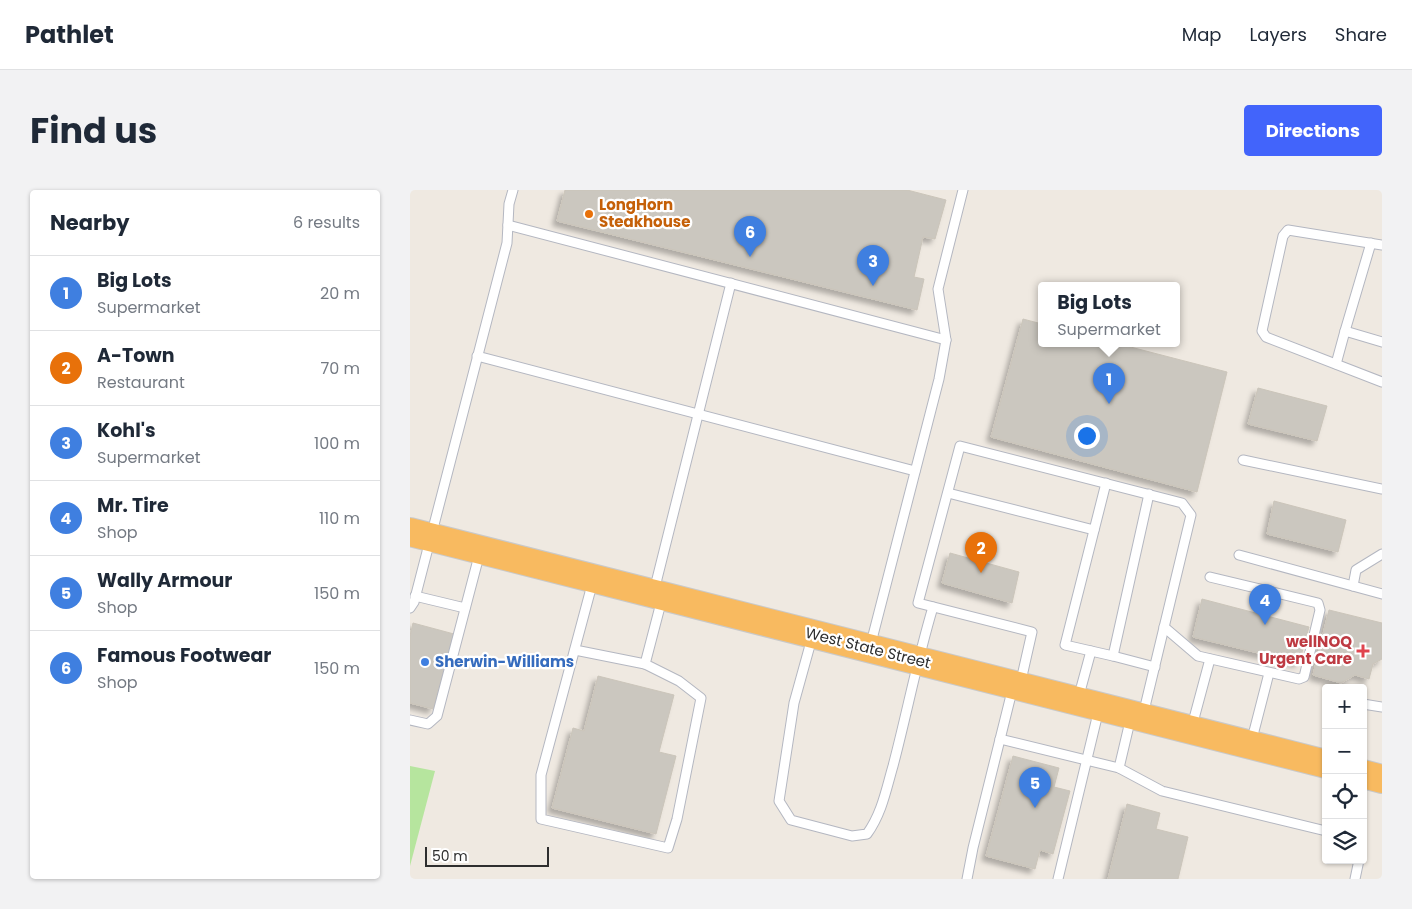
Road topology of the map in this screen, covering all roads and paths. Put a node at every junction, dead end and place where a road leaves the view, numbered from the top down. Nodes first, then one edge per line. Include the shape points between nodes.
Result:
1 (513, 190) edge
2 (963, 190) edge
3 (508, 225) junction
4 (1371, 243) junction
5 (1382, 245) edge
6 (731, 283) junction
7 (1345, 331) junction
8 (946, 340) junction
9 (1382, 342) edge
10 (477, 356) junction
11 (1336, 364) junction
12 (1382, 382) edge
13 (699, 413) junction
14 (1243, 460) dead end
15 (915, 471) junction
16 (1106, 483) junction
17 (1382, 489) edge
18 (948, 493) junction
19 (1149, 494) junction
20 (1094, 530) junction
21 (420, 534) edge
22 (480, 550) junction
23 (1382, 554) edge
24 (1238, 555) dead end
25 (1210, 577) dead end
26 (594, 578) junction
27 (1353, 586) junction
28 (1382, 594) edge
29 (658, 595) junction
30 (415, 596) junction
31 (933, 607) junction
32 (410, 608) edge
33 (465, 608) junction
34 (1164, 627) junction
35 (813, 634) junction
36 (870, 648) junction
37 (575, 650) junction
38 (1091, 651) junction
39 (1113, 656) junction
40 (1210, 659) junction
41 (917, 660) junction
42 (645, 664) junction
43 (1154, 667) junction
44 (1269, 673) junction
45 (1017, 686) junction
46 (1088, 704) junction
47 (1367, 705) edge
48 (1382, 707) edge
49 (1137, 716) junction
50 (410, 720) edge
51 (1191, 730) junction
52 (1000, 739) junction
53 (1251, 745) junction
54 (1088, 760) junction
55 (1322, 763) edge
56 (1119, 768) junction
57 (1367, 775) edge
58 (1382, 779) edge
59 (1322, 830) edge
60 (1358, 864) edge
61 (967, 879) edge
62 (1058, 879) edge
63 (1355, 879) edge

1 - 3 lane
2 - 8 lane via 938,289
3 - 6 lane
3 - 10 lane via 507,242
4 - 5 lane
4 - 7 lane
4 - 11 lane via 1288,230 1283,236 1262,331 1266,337
6 - 8 lane
6 - 13 lane
7 - 9 lane
7 - 11 lane
8 - 15 lane
10 - 13 lane
10 - 21 lane
11 - 12 lane
13 - 15 lane
13 - 29 lane
14 - 17 lane
15 - 36 lane
16 - 18 lane via 960,446
16 - 19 lane
16 - 20 lane
18 - 20 lane
18 - 31 lane via 918,603
19 - 34 lane via 1182,503 1191,514
19 - 39 lane
20 - 38 lane via 1065,645
21 - 22 highway, West State Street
21 - 30 lane
22 - 26 highway, West State Street
22 - 33 lane
23 - 27 lane via 1356,570
24 - 27 lane
25 - 44 lane via 1318,603 1320,610 1304,677 1299,679
26 - 29 highway, West State Street
26 - 37 lane
27 - 28 lane
29 - 35 highway, West State Street
29 - 42 lane
30 - 32 lane
30 - 33 lane
31 - 41 lane
31 - 45 lane via 1032,632
33 - 50 lane via 437,716 428,724
34 - 40 lane via 1193,652
34 - 43 lane
35 - 36 highway, West State Street
35 - 41 lane via 794,703 779,801 792,820 852,836 867,834 878,819 905,721
36 - 41 highway, West State Street
37 - 42 lane
37 - 42 lane via 541,775 541,819 668,848 677,819 701,698 679,681
38 - 39 lane
38 - 46 lane
39 - 43 lane
40 - 44 lane
40 - 51 lane
41 - 45 highway, West State Street
43 - 49 lane
44 - 53 lane
45 - 46 highway, West State Street
45 - 52 lane
46 - 49 highway, West State Street
46 - 54 lane
47 - 48 lane
49 - 51 highway, West State Street
49 - 56 lane
51 - 53 highway, West State Street
52 - 54 lane
52 - 61 lane
53 - 55 highway, West State Street
54 - 56 lane
54 - 62 lane
56 - 59 lane via 1162,790
57 - 58 highway
60 - 63 lane

